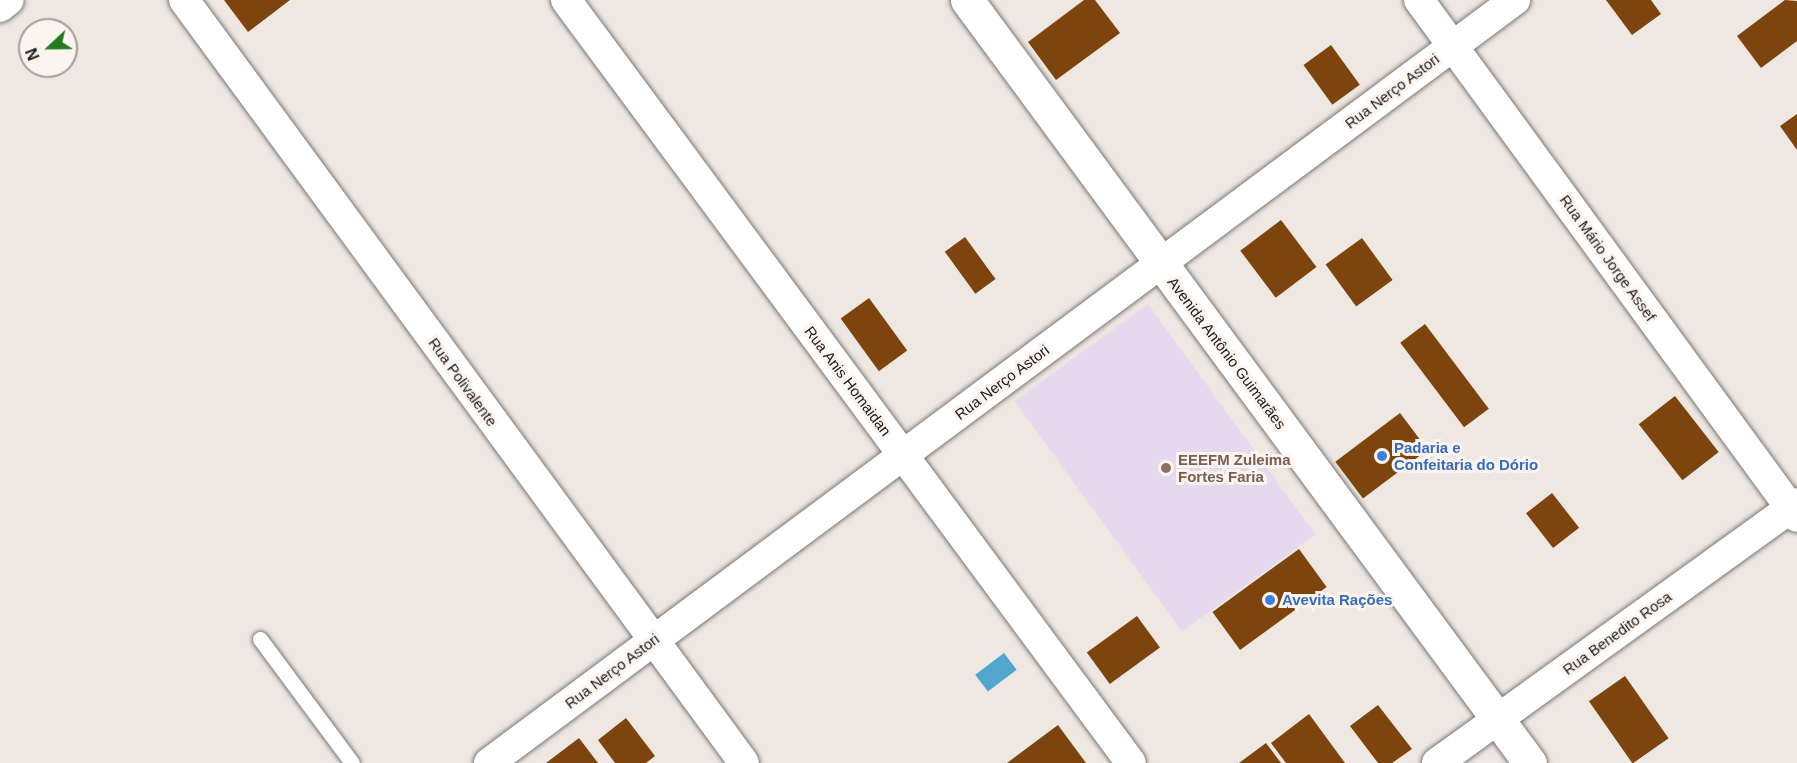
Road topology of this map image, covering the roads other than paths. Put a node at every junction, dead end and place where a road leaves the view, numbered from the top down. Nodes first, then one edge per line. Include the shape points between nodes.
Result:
1 (9, 0) edge
2 (184, 0) edge
3 (566, 0) edge
4 (968, 0) edge
5 (1419, 0) edge
6 (1515, 0) edge
7 (0, 7) edge
8 (1453, 46) junction
9 (1161, 263) junction
10 (903, 455) junction
11 (1795, 509) edge
12 (260, 639) dead end
13 (653, 641) junction
14 (1498, 719) junction
15 (352, 763) edge
16 (489, 763) edge
17 (744, 763) edge
18 (1131, 763) edge
19 (1437, 763) edge
20 (1530, 763) edge

1 - 7 street
2 - 13 street, Rua Polivalente
3 - 10 street, Rua Anis Homaidan
4 - 9 street, Avenida Antônio Guimarães
5 - 8 street, Rua Mário Jorge Assef
6 - 8 street, Rua Nerço Astori
8 - 9 street, Rua Nerço Astori
8 - 11 street, Rua Mário Jorge Assef
9 - 10 street, Rua Nerço Astori
9 - 14 street, Avenida Antônio Guimarães
10 - 13 street, Rua Nerço Astori
10 - 18 street, Rua Anis Homaidan
11 - 14 street, Rua Benedito Rosa
12 - 15 lane
13 - 16 street, Rua Nerço Astori
13 - 17 street, Rua Polivalente
14 - 19 street, Rua Benedito Rosa
14 - 20 street, Avenida Antônio Guimarães

